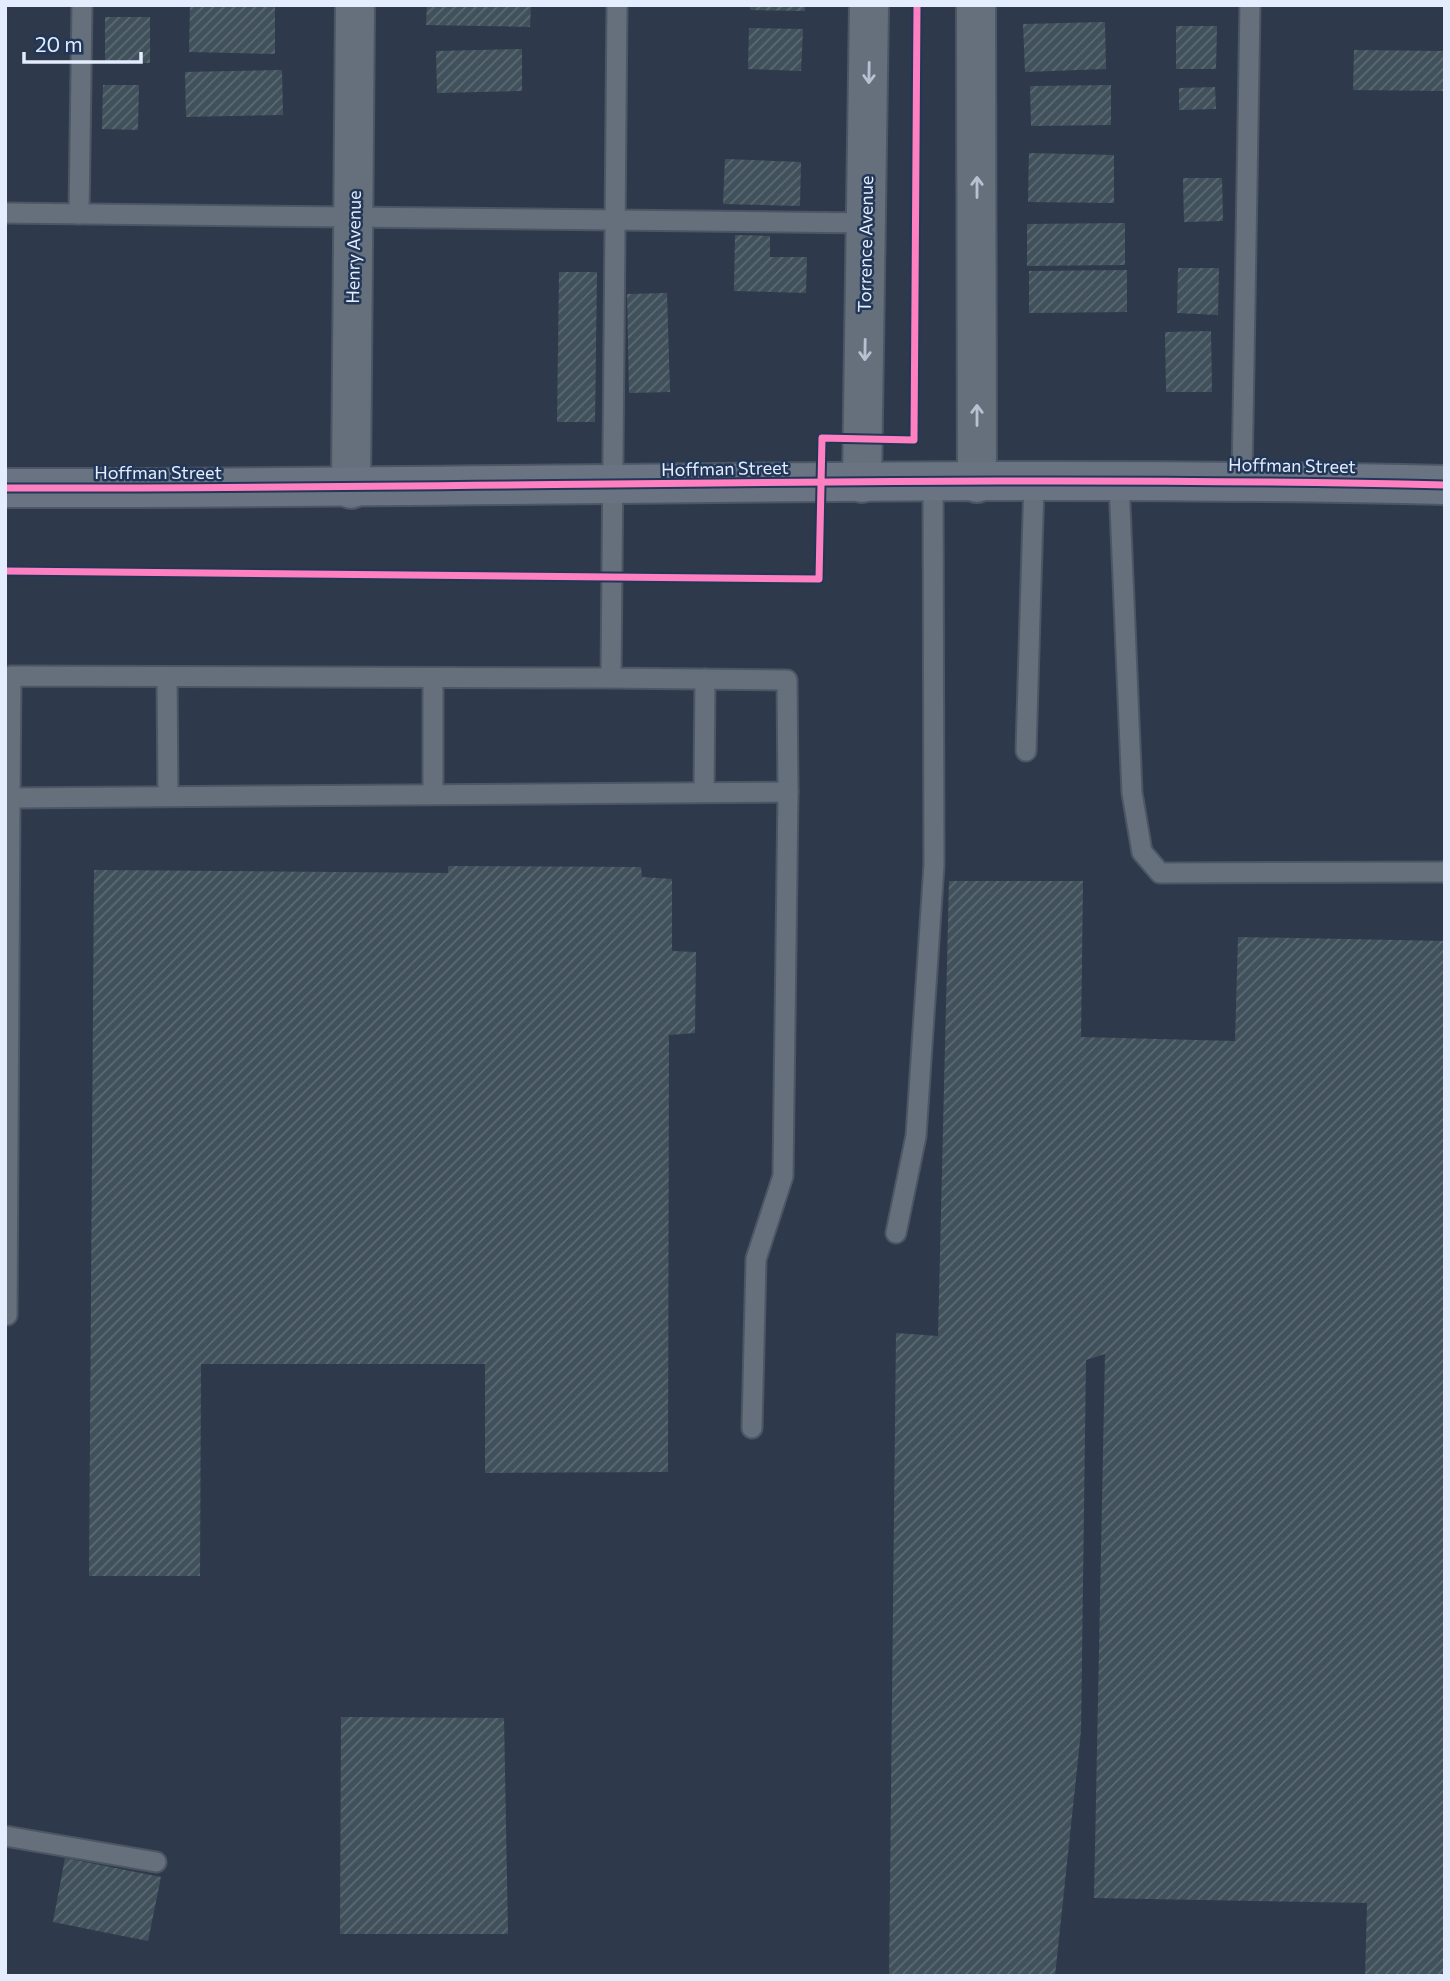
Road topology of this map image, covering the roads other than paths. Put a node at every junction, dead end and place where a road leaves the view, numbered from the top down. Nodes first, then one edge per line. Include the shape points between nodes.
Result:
1 (82, 5) edge
2 (355, 5) edge
3 (617, 5) edge
4 (869, 5) edge
5 (976, 5) edge
6 (1250, 5) edge
7 (5, 213) edge
8 (79, 214) junction
9 (354, 218) junction
10 (615, 221) junction
11 (867, 223) junction
12 (1242, 481) junction
13 (1034, 482) junction
14 (1119, 482) junction
15 (862, 483) junction
16 (933, 483) junction
17 (977, 483) junction
18 (1445, 485) edge
19 (612, 486) junction
20 (5, 488) edge
21 (351, 489) junction
22 (167, 677) junction
23 (433, 678) junction
24 (611, 678) junction
25 (705, 679) junction
26 (1026, 751) dead end
27 (704, 792) junction
28 (788, 792) junction
29 (433, 794) junction
30 (168, 796) junction
31 (10, 798) junction
32 (1445, 872) edge
33 (6, 1140) edge
34 (896, 1233) dead end
35 (6, 1315) edge
36 (752, 1428) dead end
37 (5, 1836) edge
38 (156, 1862) dead end

1 - 8 lane
2 - 9 street, Henry Avenue
3 - 10 lane
4 -> 11 street, Torrence Avenue
17 -> 5 street
6 - 12 lane
7 - 8 lane
8 - 9 lane
9 - 10 lane
9 - 21 street, Henry Avenue
10 - 11 lane
10 - 19 lane
11 -> 15 street, Torrence Avenue
12 - 14 street, Hoffman Street
12 - 18 street, Hoffman Street
13 - 14 street, Hoffman Street
13 - 17 street, Hoffman Street
13 - 26 lane
14 - 32 lane via 1132,793 1142,852 1160,873
15 - 16 street, Hoffman Street
15 - 19 street, Hoffman Street
16 - 17 street, Hoffman Street
16 - 34 lane via 934,865 916,1136
19 - 21 street, Hoffman Street
19 - 24 lane
20 - 21 street, Hoffman Street
22 - 23 lane
22 - 30 lane
22 - 31 lane via 11,676
23 - 24 lane
23 - 29 lane
24 - 25 lane
25 - 27 lane
25 - 28 lane via 787,680
27 - 28 lane
27 - 29 lane
28 - 36 lane via 783,1176 756,1259
29 - 30 lane
30 - 31 lane
31 - 33 lane
33 - 35 lane
37 - 38 lane

